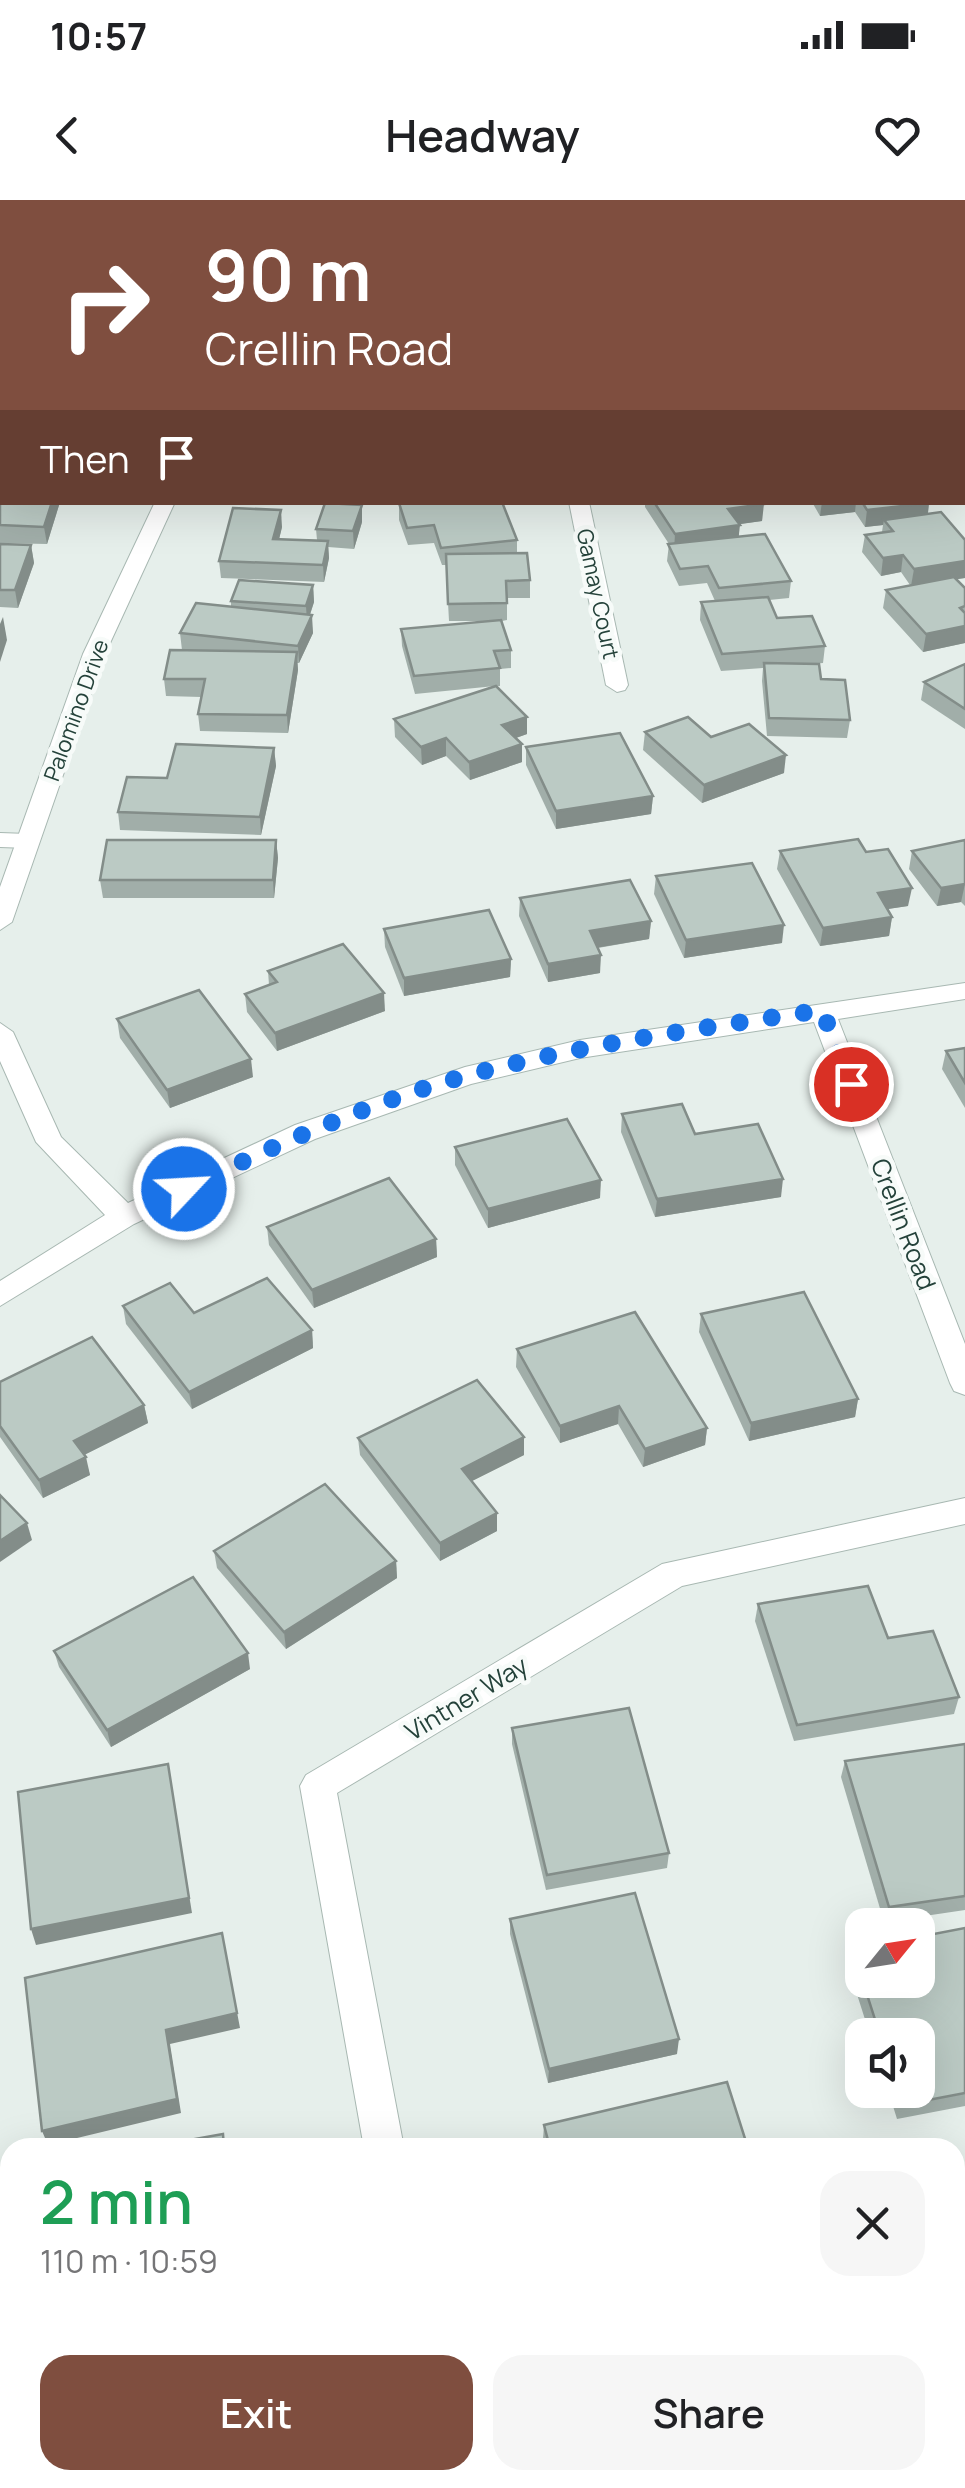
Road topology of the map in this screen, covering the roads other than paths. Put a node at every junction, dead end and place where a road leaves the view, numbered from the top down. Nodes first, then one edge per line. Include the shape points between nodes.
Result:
1 (164, 505) edge
2 (580, 505) edge
3 (618, 686) dead end
4 (0, 840) edge
5 (28, 841) junction
6 (0, 922) edge
7 (965, 991) edge
8 (822, 1010) junction
9 (0, 1032) edge
10 (124, 1218) junction
11 (0, 1295) edge
12 (965, 1383) edge
13 (965, 1511) edge
14 (382, 2138) edge

1 - 5 street, Palomino Drive via 94,654
2 - 3 street, Gamay Court
4 - 5 lane
5 - 6 street, Palomino Drive
7 - 8 street
8 - 10 street via 580,1049 466,1076 306,1132
8 - 12 street, Crellin Road
9 - 10 street via 50,1142
10 - 11 street
13 - 14 street, Vintner Way via 674,1574 318,1786

